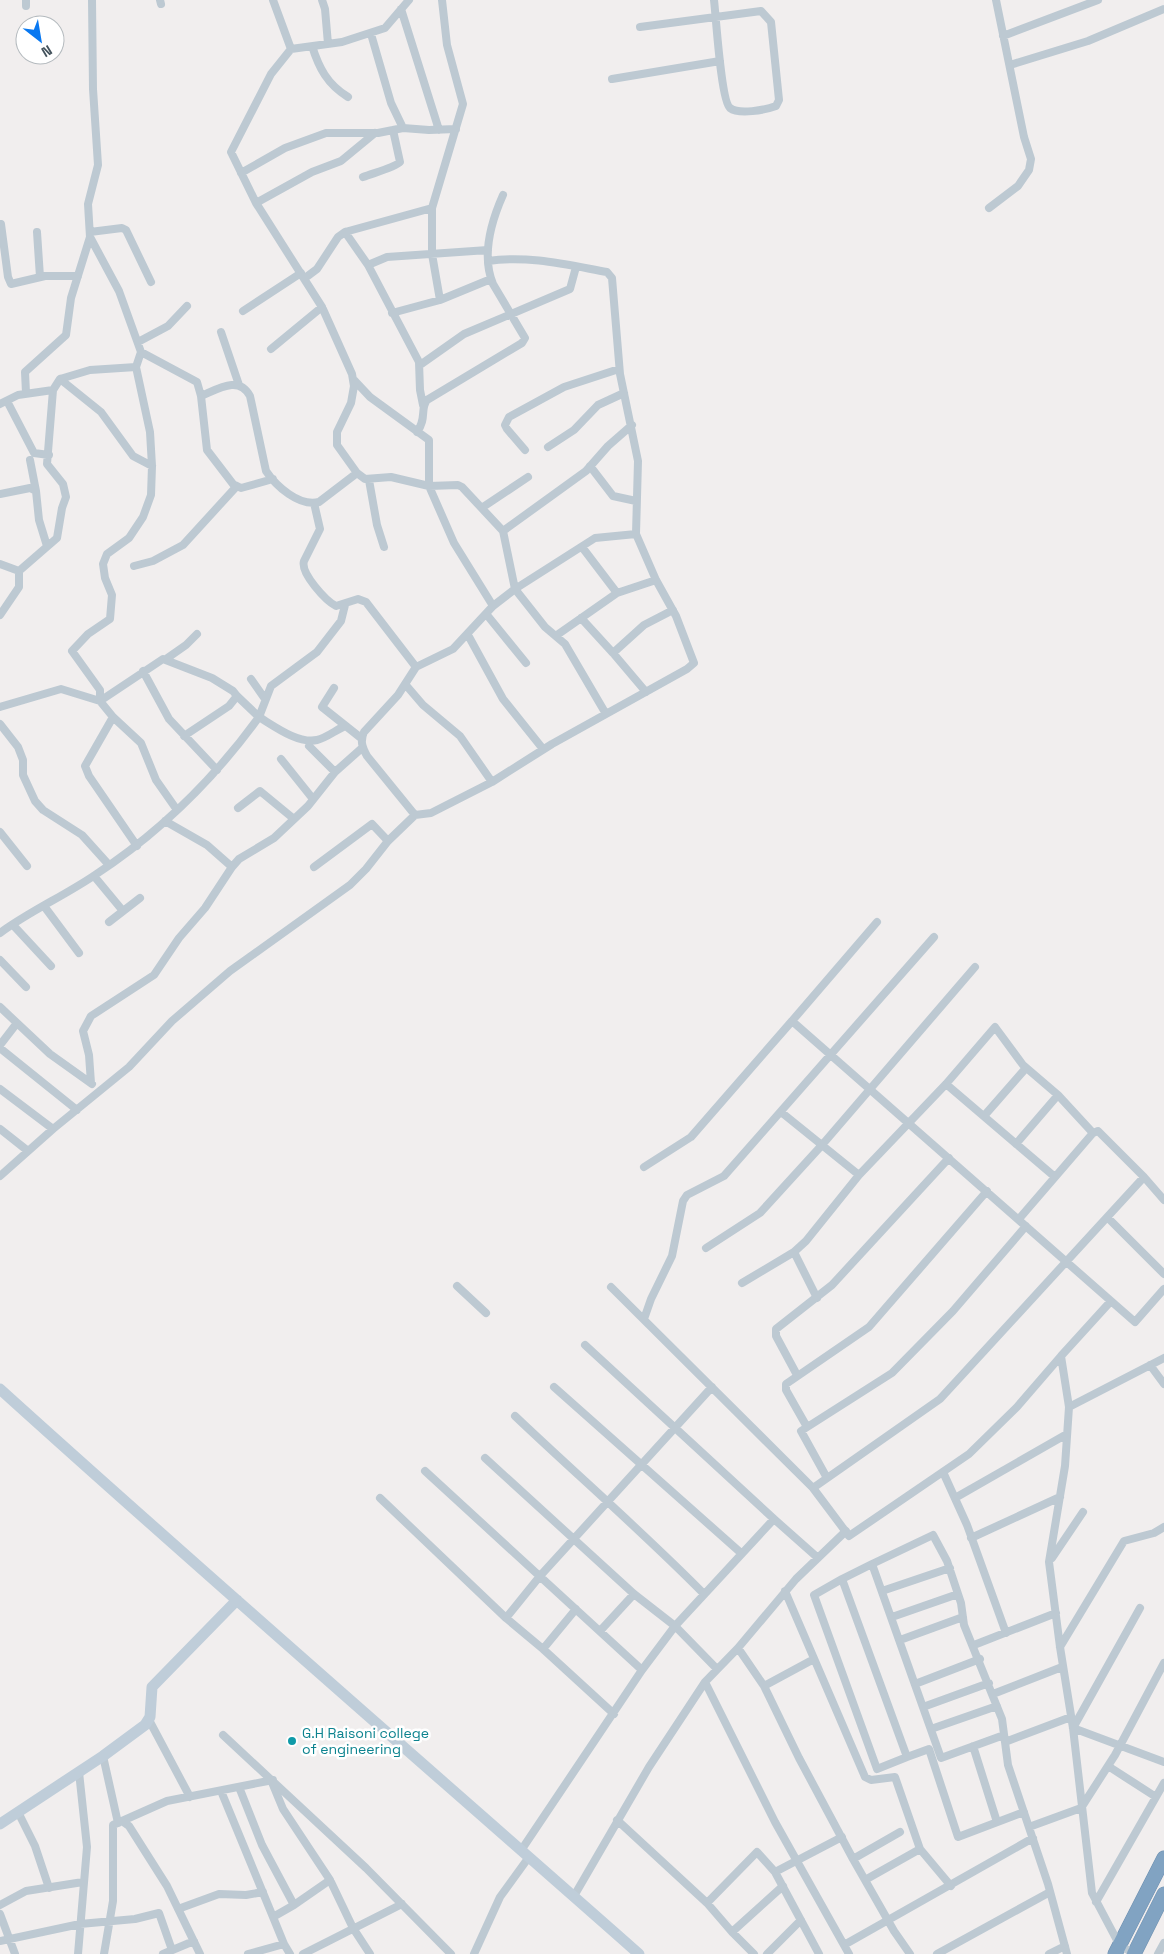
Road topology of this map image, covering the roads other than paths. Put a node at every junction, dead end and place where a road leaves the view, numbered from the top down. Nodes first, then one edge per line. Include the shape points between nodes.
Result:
1 (92, 0) edge
2 (273, 0) edge
3 (322, 0) edge
4 (409, 0) edge
5 (442, 0) edge
6 (714, 0) edge
7 (996, 0) edge
8 (1098, 0) edge
9 (401, 9) junction
10 (1164, 9) edge
11 (716, 15) junction
12 (640, 27) dead end
13 (371, 34) junction
14 (1003, 36) junction
15 (328, 44) junction
16 (312, 46) junction
17 (291, 49) junction
18 (720, 61) junction
19 (1010, 65) junction
20 (612, 79) dead end
21 (348, 97) dead end
22 (403, 128) junction
23 (456, 129) junction
24 (393, 130) junction
25 (439, 130) junction
26 (375, 133) junction
27 (241, 173) junction
28 (363, 178) dead end
29 (503, 195) dead end
30 (256, 204) junction
31 (432, 208) junction
32 (989, 208) dead end
33 (1, 224) edge
34 (37, 232) dead end
35 (345, 232) junction
36 (90, 235) junction
37 (488, 250) junction
38 (432, 254) junction
39 (488, 261) junction
40 (368, 265) junction
41 (576, 267) junction
42 (78, 276) junction
43 (303, 276) junction
44 (40, 277) junction
45 (491, 279) junction
46 (151, 282) dead end
47 (440, 300) junction
48 (187, 306) dead end
49 (322, 307) junction
50 (243, 311) dead end
51 (392, 314) junction
52 (510, 314) junction
53 (221, 332) dead end
54 (138, 342) junction
55 (271, 349) dead end
56 (141, 352) junction
57 (420, 365) junction
58 (136, 367) junction
59 (619, 369) junction
60 (60, 379) junction
61 (354, 380) junction
62 (239, 385) junction
63 (53, 390) junction
64 (26, 393) junction
65 (624, 393) junction
66 (201, 396) junction
67 (4, 402) edge
68 (423, 405) junction
69 (632, 425) junction
70 (417, 432) junction
71 (548, 447) dead end
72 (525, 450) dead end
73 (48, 455) junction
74 (30, 460) dead end
75 (152, 466) junction
76 (590, 466) junction
77 (357, 473) junction
78 (528, 477) dead end
79 (273, 479) junction
80 (369, 480) junction
81 (429, 486) junction
82 (236, 487) junction
83 (36, 491) junction
84 (0, 494) edge
85 (636, 502) junction
86 (314, 503) junction
87 (482, 507) junction
88 (503, 531) junction
89 (636, 534) junction
90 (47, 546) junction
91 (384, 547) dead end
92 (582, 547) junction
93 (0, 564) edge
94 (134, 566) dead end
95 (19, 571) junction
96 (656, 580) junction
97 (515, 589) junction
98 (618, 594) junction
99 (345, 605) junction
100 (493, 606) junction
101 (673, 610) junction
102 (0, 615) edge
103 (487, 615) junction
104 (581, 618) junction
105 (197, 634) dead end
106 (468, 635) junction
107 (557, 635) junction
108 (613, 653) junction
109 (166, 659) junction
110 (526, 663) dead end
111 (416, 667) junction
112 (143, 671) junction
113 (251, 679) dead end
114 (405, 684) junction
115 (334, 688) dead end
116 (646, 692) junction
117 (237, 696) junction
118 (265, 699) junction
119 (100, 701) junction
120 (0, 707) edge
121 (606, 714) junction
122 (113, 717) junction
123 (259, 717) junction
124 (0, 724) edge
125 (345, 726) junction
126 (184, 736) junction
127 (361, 738) junction
128 (309, 746) dead end
129 (362, 748) junction
130 (544, 748) junction
131 (281, 759) dead end
132 (217, 770) junction
133 (335, 772) junction
134 (492, 782) junction
135 (313, 799) junction
136 (238, 808) dead end
137 (177, 810) junction
138 (415, 815) junction
139 (294, 819) junction
140 (165, 822) junction
141 (0, 832) edge
142 (388, 841) junction
143 (137, 846) junction
144 (109, 865) junction
145 (27, 866) dead end
146 (314, 866) dead end
147 (232, 867) junction
148 (94, 876) junction
149 (140, 898) dead end
150 (44, 906) junction
151 (123, 911) junction
152 (109, 922) dead end
153 (877, 922) dead end
154 (13, 925) junction
155 (0, 934) edge
156 (934, 937) dead end
157 (79, 953) dead end
158 (0, 960) edge
159 (51, 966) dead end
160 (975, 967) dead end
161 (26, 988) dead end
162 (0, 1007) edge
163 (792, 1021) junction
164 (17, 1023) junction
165 (0, 1047) edge
166 (831, 1056) junction
167 (1026, 1068) junction
168 (91, 1083) junction
169 (946, 1084) junction
170 (869, 1088) junction
171 (0, 1089) edge
172 (100, 1090) junction
173 (1058, 1095) junction
174 (77, 1110) junction
175 (781, 1112) junction
176 (984, 1116) junction
177 (908, 1123) junction
178 (53, 1128) junction
179 (0, 1129) edge
180 (1093, 1133) junction
181 (1016, 1144) junction
182 (822, 1145) junction
183 (28, 1151) junction
184 (949, 1158) junction
185 (644, 1167) dead end
186 (0, 1176) edge
187 (859, 1176) junction
188 (1055, 1177) junction
189 (1144, 1177) junction
190 (987, 1192) junction
191 (1164, 1200) edge
192 (1108, 1218) junction
193 (1019, 1219) junction
194 (1026, 1226) junction
195 (706, 1248) dead end
196 (794, 1252) junction
197 (1068, 1262) junction
198 (1164, 1274) edge
199 (742, 1283) dead end
200 (457, 1286) dead end
201 (611, 1287) dead end
202 (1164, 1289) edge
203 (817, 1298) junction
204 (1111, 1301) junction
205 (486, 1313) dead end
206 (644, 1320) junction
207 (585, 1345) dead end
208 (1061, 1356) junction
209 (1164, 1358) edge
210 (1150, 1365) junction
211 (797, 1375) junction
212 (1164, 1384) edge
213 (554, 1387) dead end
214 (712, 1387) junction
215 (0, 1389) edge
216 (1069, 1407) junction
217 (515, 1416) dead end
218 (807, 1427) junction
219 (676, 1428) junction
220 (1067, 1434) junction
221 (485, 1458) dead end
222 (642, 1465) junction
223 (425, 1472) dead end
224 (943, 1472) junction
225 (827, 1478) junction
226 (813, 1488) junction
227 (1060, 1497) junction
228 (380, 1498) dead end
229 (955, 1498) junction
230 (606, 1503) junction
231 (1083, 1512) dead end
232 (774, 1519) junction
233 (1164, 1527) edge
234 (846, 1531) junction
235 (574, 1538) junction
236 (971, 1538) junction
237 (741, 1553) junction
238 (818, 1558) junction
239 (1049, 1562) junction
240 (872, 1564) junction
241 (950, 1568) junction
242 (540, 1576) junction
243 (842, 1579) junction
244 (882, 1590) junction
245 (786, 1591) junction
246 (634, 1594) junction
247 (704, 1594) junction
248 (958, 1594) junction
249 (237, 1600) junction
250 (1140, 1608) dead end
251 (576, 1609) junction
252 (1056, 1613) junction
253 (892, 1617) junction
254 (963, 1617) junction
255 (506, 1618) junction
256 (675, 1626) junction
257 (600, 1631) junction
258 (1006, 1633) junction
259 (900, 1640) junction
260 (974, 1645) junction
261 (1060, 1646) junction
262 (738, 1648) junction
263 (543, 1650) junction
264 (814, 1659) junction
265 (980, 1659) junction
266 (1164, 1663) edge
267 (1062, 1667) junction
268 (717, 1669) junction
269 (642, 1670) junction
270 (705, 1682) junction
271 (915, 1684) junction
272 (989, 1684) junction
273 (764, 1686) junction
274 (993, 1694) junction
275 (923, 1706) junction
276 (998, 1706) junction
277 (614, 1714) junction
278 (1071, 1717) junction
279 (149, 1720) junction
280 (1073, 1728) junction
281 (931, 1730) junction
282 (223, 1735) dead end
283 (1005, 1739) junction
284 (1121, 1744) junction
285 (973, 1746) junction
286 (103, 1756) junction
287 (907, 1757) junction
288 (1164, 1762) edge
289 (1108, 1766) junction
290 (79, 1772) junction
291 (272, 1780) junction
292 (1164, 1783) edge
293 (239, 1787) junction
294 (221, 1791) junction
295 (190, 1797) junction
296 (1156, 1797) junction
297 (1081, 1808) junction
298 (18, 1812) junction
299 (1024, 1812) junction
300 (617, 1820) junction
301 (120, 1822) junction
302 (996, 1822) junction
303 (0, 1824) edge
304 (1029, 1827) junction
305 (900, 1832) dead end
306 (842, 1837) junction
307 (1033, 1838) junction
308 (920, 1848) junction
309 (526, 1853) junction
310 (1164, 1858) edge
311 (853, 1859) junction
312 (797, 1861) junction
313 (776, 1872) junction
314 (330, 1880) junction
315 (865, 1880) junction
316 (84, 1882) junction
317 (782, 1886) junction
318 (951, 1886) junction
319 (49, 1888) junction
320 (263, 1892) junction
321 (1050, 1892) junction
322 (1164, 1894) edge
323 (574, 1896) junction
324 (1096, 1902) junction
325 (707, 1903) junction
326 (402, 1904) junction
327 (0, 1905) edge
328 (294, 1905) junction
329 (178, 1908) junction
330 (0, 1914) edge
331 (273, 1917) junction
332 (801, 1920) junction
333 (109, 1921) junction
334 (889, 1921) junction
335 (80, 1924) junction
336 (353, 1928) junction
337 (732, 1932) junction
338 (8, 1940) junction
339 (194, 1941) junction
340 (0, 1942) edge
341 (1164, 1943) edge
342 (284, 1944) junction
343 (844, 1945) junction
344 (172, 1950) junction
345 (1066, 1950) edge
346 (1117, 1950) edge
347 (15, 1954) edge
348 (78, 1954) edge
349 (104, 1954) edge
350 (163, 1954) edge
351 (200, 1954) edge
352 (248, 1954) edge
353 (290, 1954) edge
354 (303, 1954) edge
355 (370, 1954) edge
356 (451, 1954) edge
357 (474, 1954) edge
358 (639, 1954) edge
359 (754, 1954) edge
360 (767, 1954) edge
361 (819, 1954) edge
362 (849, 1954) edge
363 (910, 1954) edge
364 (937, 1954) edge
365 (1049, 1954) edge
366 (1134, 1954) edge
367 (1158, 1954) edge

1 - 36 street via 98,164 88,204
2 - 17 street
3 - 15 street
4 - 9 street
5 - 23 street via 447,45 463,104
6 - 11 street
7 - 14 street
8 - 14 street
9 - 13 street via 385,28
9 - 25 street
10 - 19 street via 1088,41
11 - 12 street
11 - 18 street
11 - 18 street via 761,11 771,22 779,100 776,106 738,111 729,107 724,100
13 - 15 street
13 - 22 street via 391,103
14 - 19 street
15 - 16 street
16 - 17 street
16 - 21 street via 322,73
17 - 27 street via 271,74 232,152
18 - 20 street
19 - 32 street via 1031,159 1029,170 1018,186
22 - 24 street
22 - 25 street
23 - 25 street
23 - 31 street
24 - 26 street
24 - 28 street via 400,162 395,167 377,170
26 - 27 street via 326,133 285,148
26 - 30 street via 341,161 312,172
27 - 30 street
29 - 37 street via 492,219
30 - 43 street
31 - 35 street
31 - 38 street
33 - 44 street via 11,284
34 - 44 street
35 - 40 street
35 - 43 street via 338,237 320,266
36 - 42 street
36 - 46 street via 122,228 126,230
36 - 54 street via 118,291
37 - 38 street
37 - 39 street
38 - 40 street via 387,257
38 - 47 street
39 - 41 street via 515,258
39 - 45 street
40 - 51 street
41 - 52 street via 570,289
41 - 59 street via 607,272 612,278
42 - 44 street
42 - 64 street via 66,335 25,372
43 - 49 street
43 - 50 street
45 - 47 street
45 - 52 street
47 - 51 street
48 - 54 street via 168,326
49 - 55 street
49 - 61 street
51 - 57 street
52 - 57 street via 459,336
52 - 68 street via 525,338 522,343
53 - 62 street
54 - 56 street
56 - 58 street
56 - 66 street via 194,379
57 - 68 street
58 - 60 street via 90,370
58 - 75 street via 150,432
59 - 65 street
59 - 72 street via 564,386 509,417 505,425
60 - 63 street
60 - 75 street via 101,412 133,456
61 - 70 street via 370,397
61 - 77 street via 350,408 335,442
62 - 66 street via 227,385
62 - 79 street via 250,396 264,465
63 - 64 street
63 - 73 street
64 - 67 street
65 - 69 street
65 - 71 street via 598,405 574,430
66 - 82 street via 207,450
67 - 73 street via 34,454
68 - 70 street via 424,422
69 - 76 street
69 - 85 street via 639,467
70 - 81 street via 429,440
73 - 90 street via 47,464 63,484 66,497 57,538
74 - 83 street
75 - 119 street via 151,494 143,517 130,538 107,554 103,564 112,595 110,619 88,634 72,651 100,690
76 - 85 street via 613,496
76 - 88 street
77 - 80 street
77 - 86 street via 323,500
78 - 87 street
79 - 82 street
79 - 86 street via 295,498
80 - 81 street via 396,477
80 - 91 street
81 - 87 street via 458,486
81 - 100 street via 454,543
82 - 94 street via 183,545 153,561
83 - 84 street via 30,488
83 - 90 street
85 - 89 street
86 - 99 street via 320,529 302,566 331,604
87 - 88 street
88 - 97 street
89 - 92 street via 595,538
89 - 96 street
90 - 95 street
92 - 97 street
92 - 98 street
93 - 95 street
95 - 102 street via 18,591
96 - 98 street
96 - 101 street
97 - 100 street
97 - 107 street via 545,626
98 - 104 street
99 - 111 street via 358,599 366,602
99 - 118 street via 341,621 317,652 275,682
100 - 103 street
101 - 108 street via 644,625
101 - 116 street via 694,663
103 - 106 street
103 - 110 street
104 - 107 street
104 - 108 street
105 - 109 street
106 - 111 street via 453,649
106 - 130 street via 503,700
107 - 121 street
108 - 116 street
109 - 112 street
109 - 117 street via 212,678
111 - 114 street
112 - 119 street
112 - 126 street via 169,719
113 - 118 street
114 - 127 street
114 - 134 street via 423,705 460,736
115 - 125 street via 322,707
116 - 121 street
117 - 123 street
117 - 126 street via 229,706
118 - 123 street
119 - 120 street via 60,689
119 - 122 street
121 - 130 street
122 - 137 street via 141,743 156,780
122 - 143 street via 85,766
123 - 125 street via 293,736 309,740 320,739
123 - 132 street
124 - 144 street via 18,747 23,760 23,775 35,801 43,810 82,835
125 - 127 street
126 - 132 street
127 - 129 street
128 - 133 street
129 - 133 street
129 - 138 street
130 - 134 street
131 - 135 street
132 - 137 street
133 - 135 street
134 - 138 street via 431,813
135 - 139 street
136 - 139 street via 260,791
137 - 140 street
138 - 142 street
139 - 147 street via 274,838 239,859
140 - 143 street
140 - 147 street via 207,845
141 - 145 street
142 - 146 street via 372,824
142 - 172 street via 350,884 230,971 172,1021 129,1067
143 - 144 street
144 - 148 street
147 - 168 street via 154,975 91,1016 83,1031
148 - 150 street
148 - 151 street
149 - 151 street
150 - 154 street
150 - 157 street
151 - 152 street
153 - 163 street
154 - 155 street
154 - 159 street
156 - 166 street
158 - 161 street
160 - 170 street
162 - 164 street
163 - 166 street
163 - 185 street via 691,1137
164 - 165 street
164 - 168 street via 50,1054
165 - 174 street
166 - 170 street
166 - 175 street
167 - 169 street via 995,1027
167 - 173 street
167 - 176 street
168 - 172 street
169 - 176 street
169 - 177 street
170 - 177 street
170 - 182 street
171 - 178 street
172 - 174 street
173 - 180 street
173 - 181 street
174 - 178 street
175 - 182 street
175 - 206 street via 724,1176 687,1195 683,1201 672,1256
176 - 181 street
177 - 184 street
177 - 187 street
178 - 183 street
179 - 183 street
180 - 188 street
180 - 189 street via 1098,1131
181 - 188 street
182 - 187 street
182 - 195 street via 760,1213
183 - 186 street
184 - 190 street
184 - 203 street
187 - 196 street
188 - 193 street
189 - 191 street
189 - 192 street
190 - 193 street
190 - 211 street via 869,1327
192 - 197 street
192 - 198 street
193 - 194 street
194 - 197 street
194 - 218 street via 953,1311 892,1373
196 - 199 street
196 - 203 street
197 - 204 street
197 - 225 street via 998,1333 940,1399
200 - 205 street
201 - 206 street
202 - 204 street via 1135,1322
203 - 211 street via 775,1332
204 - 208 street
206 - 214 street
207 - 219 street
208 - 216 street
208 - 224 street via 1017,1408 969,1454
209 - 210 street
210 - 212 street
210 - 216 street
211 - 218 street via 785,1387
213 - 222 street
214 - 219 street
214 - 226 street
215 - 249 street
216 - 220 street
217 - 230 street
218 - 225 street via 800,1432
219 - 222 street
219 - 232 street
220 - 227 street
220 - 229 street
221 - 235 street
222 - 230 street
222 - 237 street
223 - 242 street
224 - 229 street
224 - 234 street via 849,1536
225 - 226 street
226 - 234 street
227 - 236 street
227 - 239 street
228 - 255 street
229 - 236 street
230 - 235 street
230 - 247 street
231 - 239 street
232 - 237 street
232 - 238 street
233 - 261 street via 1124,1541
234 - 238 street
235 - 242 street
235 - 246 street
236 - 258 street
237 - 247 street
238 - 245 street
239 - 252 street
240 - 241 street via 933,1534
240 - 243 street
240 - 244 street
241 - 244 street
241 - 248 street
242 - 251 street
242 - 255 street
243 - 287 street
243 - 287 street via 814,1595 877,1769
244 - 253 street
245 - 262 street
245 - 264 street
246 - 256 street
246 - 257 street
247 - 256 street
248 - 253 street
248 - 254 street
249 - 279 street via 152,1687
249 - 309 street
250 - 280 street
251 - 257 street
251 - 263 street
252 - 258 street
252 - 261 street
253 - 259 street
254 - 259 street
254 - 260 street
255 - 263 street
256 - 268 street
256 - 269 street
257 - 269 street
258 - 260 street
259 - 271 street
260 - 265 street
261 - 267 street
262 - 268 street
262 - 273 street
263 - 277 street
264 - 273 street
264 - 308 street via 865,1777 870,1780 893,1775 896,1778
265 - 271 street
265 - 272 street
266 - 284 street
267 - 274 street
267 - 278 street
268 - 270 street
269 - 277 street
270 - 300 street
270 - 312 street
271 - 275 street
272 - 274 street
272 - 275 street
273 - 306 street
274 - 276 street
275 - 281 street
276 - 281 street
276 - 283 street
277 - 309 street
278 - 280 street
278 - 283 street
279 - 286 street
279 - 295 street
280 - 284 street
280 - 297 street
281 - 285 street via 941,1758
282 - 291 street
283 - 285 street
283 - 299 street via 1008,1765
284 - 288 street
284 - 289 street
285 - 302 street
286 - 290 street
286 - 301 street
287 - 302 street via 929,1749 958,1837
289 - 296 street
289 - 297 street
290 - 298 street
290 - 316 street via 86,1833
291 - 293 street
291 - 314 street via 283,1809
291 - 326 street
292 - 296 street
293 - 294 street
293 - 328 street via 262,1845
294 - 295 street
294 - 320 street
295 - 301 street via 167,1802
296 - 324 street
297 - 304 street
297 - 324 street via 1092,1893
298 - 303 street
298 - 319 street via 35,1846
299 - 302 street
299 - 304 street
300 - 323 street
300 - 325 street
301 - 329 street via 129,1826
301 - 333 street via 113,1825 113,1901
304 - 307 street
305 - 311 street
306 - 311 street
306 - 312 street
307 - 318 street
307 - 321 street
308 - 315 street
308 - 318 street
309 - 323 street
309 - 357 street via 500,1897
310 - 346 highway
311 - 315 street
312 - 313 street
312 - 343 street
313 - 317 street
313 - 325 street via 757,1852
314 - 328 street
314 - 336 street
315 - 334 street
316 - 319 street
316 - 335 street
317 - 332 street
317 - 337 street
318 - 334 street
319 - 327 street via 23,1892
320 - 329 street via 219,1894
320 - 331 street
321 - 345 street
321 - 364 street
322 - 366 highway
323 - 358 street
324 - 346 street
325 - 337 street
326 - 336 street
326 - 356 street
328 - 331 street
329 - 339 street
330 - 338 street
331 - 342 street
332 - 360 street
332 - 361 street
333 - 335 street
333 - 344 street via 160,1913
333 - 349 street
334 - 343 street
334 - 363 street
335 - 338 street
335 - 348 street
336 - 354 street
336 - 355 street
337 - 359 street
338 - 340 street
338 - 347 street
339 - 344 street
339 - 351 street
341 - 367 street
342 - 352 street
342 - 353 street
343 - 362 street
344 - 350 street
345 - 365 street
346 - 366 street

